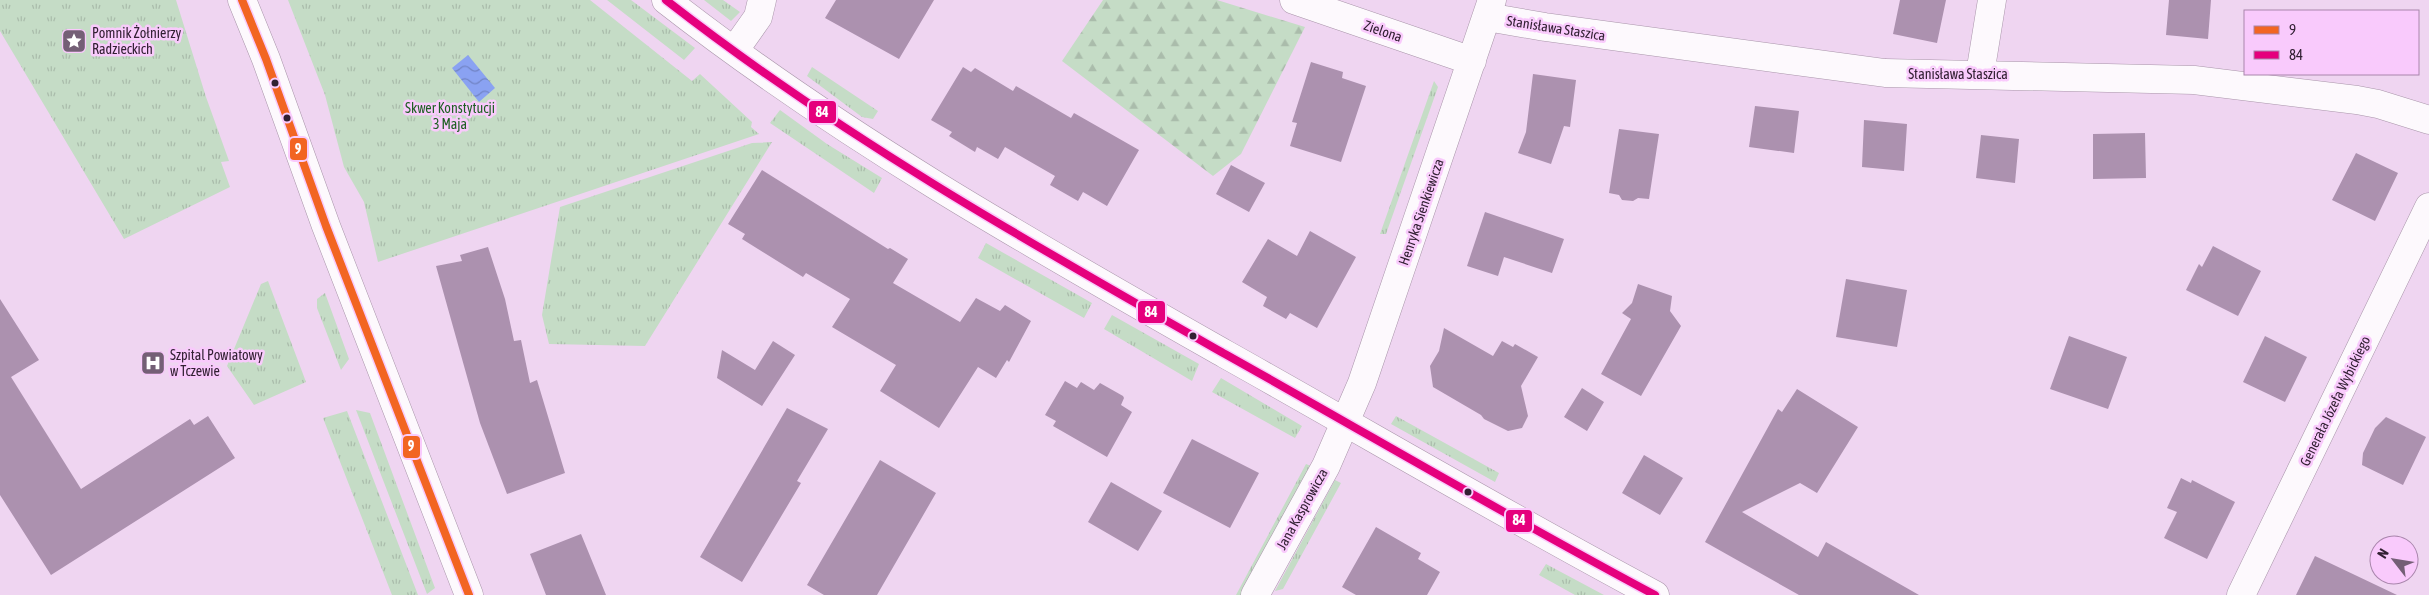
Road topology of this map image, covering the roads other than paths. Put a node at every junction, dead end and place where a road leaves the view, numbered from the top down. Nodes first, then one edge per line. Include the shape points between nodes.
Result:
1 (242, 0) edge
2 (666, 0) edge
3 (762, 0) edge
4 (1294, 0) edge
5 (1992, 0) edge
6 (1490, 8) edge
7 (734, 51) junction
8 (1472, 61) junction
9 (1980, 74) junction
10 (2429, 120) edge
11 (2429, 207) edge
12 (1346, 422) junction
13 (470, 595) edge
14 (1255, 595) edge
15 (1655, 595) edge
16 (2241, 595) edge

1 - 13 street
2 - 7 street
3 - 7 street via 758,17
4 - 8 street, Zielona
5 - 9 street
6 - 8 street, Henryka Sienkiewicza
6 - 9 street, Stanisława Staszica via 1844,69 1925,75
7 - 12 street via 911,172
8 - 12 street, Henryka Sienkiewicza
9 - 10 street, Stanisława Staszica via 2194,80 2356,100
11 - 16 street, Generała Józefa Wybickiego
12 - 14 street, Jana Kasprowicza via 1326,466
12 - 15 street

